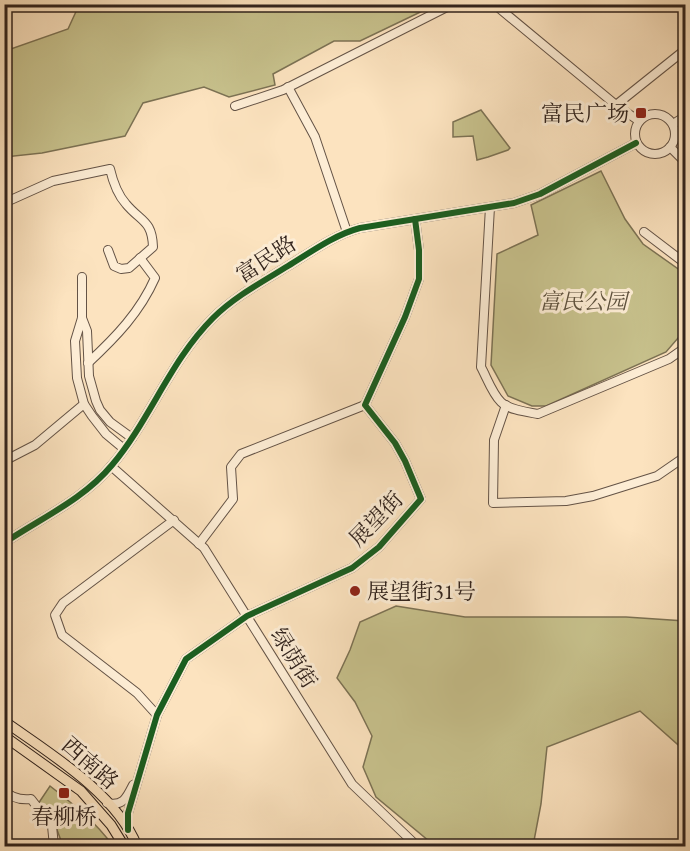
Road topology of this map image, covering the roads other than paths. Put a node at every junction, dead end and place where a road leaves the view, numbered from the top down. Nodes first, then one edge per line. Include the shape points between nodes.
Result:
1 (453, 4) edge
2 (494, 4) edge
3 (686, 49) edge
4 (288, 87) junction
5 (616, 105) junction
6 (235, 106) dead end
7 (686, 116) edge
8 (639, 121) junction
9 (673, 124) junction
10 (636, 143) junction
11 (670, 147) junction
12 (686, 163) edge
13 (4, 203) edge
14 (490, 207) junction
15 (415, 219) junction
16 (347, 232) junction
17 (644, 232) dead end
18 (108, 250) dead end
19 (140, 258) junction
20 (686, 264) edge
21 (82, 277) dead end
22 (81, 318) junction
23 (686, 347) edge
24 (88, 363) junction
25 (84, 404) junction
26 (365, 405) junction
27 (506, 405) junction
28 (132, 438) junction
29 (124, 449) junction
30 (686, 456) edge
31 (4, 461) edge
32 (111, 466) junction
33 (174, 520) junction
34 (4, 543) edge
35 (199, 544) junction
36 (247, 616) junction
37 (157, 715) junction
38 (4, 721) edge
39 (4, 736) edge
40 (141, 767) junction
41 (4, 790) edge
42 (106, 802) junction
43 (128, 830) junction
44 (54, 846) edge
45 (124, 846) edge
46 (137, 846) edge
47 (417, 846) edge

1 - 4 street
2 - 5 street
3 - 5 street
4 - 6 street
4 - 16 street via 315,137
5 - 8 street
7 - 9 street
8 - 9 street via 655,113
8 - 10 street via 634,132
9 - 11 street via 675,135
10 - 11 street via 652,154
10 - 14 street, 富民路 via 540,194
11 - 12 street
13 - 19 street via 53,181 110,169 115,187 126,204 149,225 153,236 153,247
14 - 15 street, 富民路
14 - 27 street via 481,367
15 - 16 street, 富民路
15 - 26 street via 419,279
16 - 28 street, 富民路 via 227,305 212,319 180,358
17 - 20 street
18 - 19 street via 114,266 121,269 129,268
19 - 24 street via 155,278 146,297
21 - 22 street
22 - 24 street via 87,331
22 - 25 street via 75,341 77,378
23 - 27 street via 669,359 538,414
24 - 28 street via 100,410
25 - 29 street via 106,434
25 - 31 street via 35,445
26 - 35 street via 241,454 231,467 233,499
26 - 36 street, 展望街 via 395,442 421,499 379,547 352,568
27 - 30 street via 494,440 493,503 566,501 593,496 657,476
28 - 29 street, 富民路
29 - 32 street, 富民路
32 - 33 street, 绿荫街
32 - 34 street, 富民路 via 77,498
33 - 35 street, 绿荫街
33 - 37 street via 63,603 56,615 63,635 137,693
35 - 36 street, 绿荫街
36 - 37 street, 展望街 via 186,659
36 - 47 street, 绿荫街 via 352,784
37 - 40 street, 展望街
38 - 42 main road, 西南路 via 81,776
39 - 45 main road, 西南路 via 81,791
40 - 42 street via 120,803
40 - 43 street, 展望街 via 128,813
41 - 44 street via 20,800 31,799 52,826
42 - 43 main road, 西南路
43 - 46 main road, 西南路

